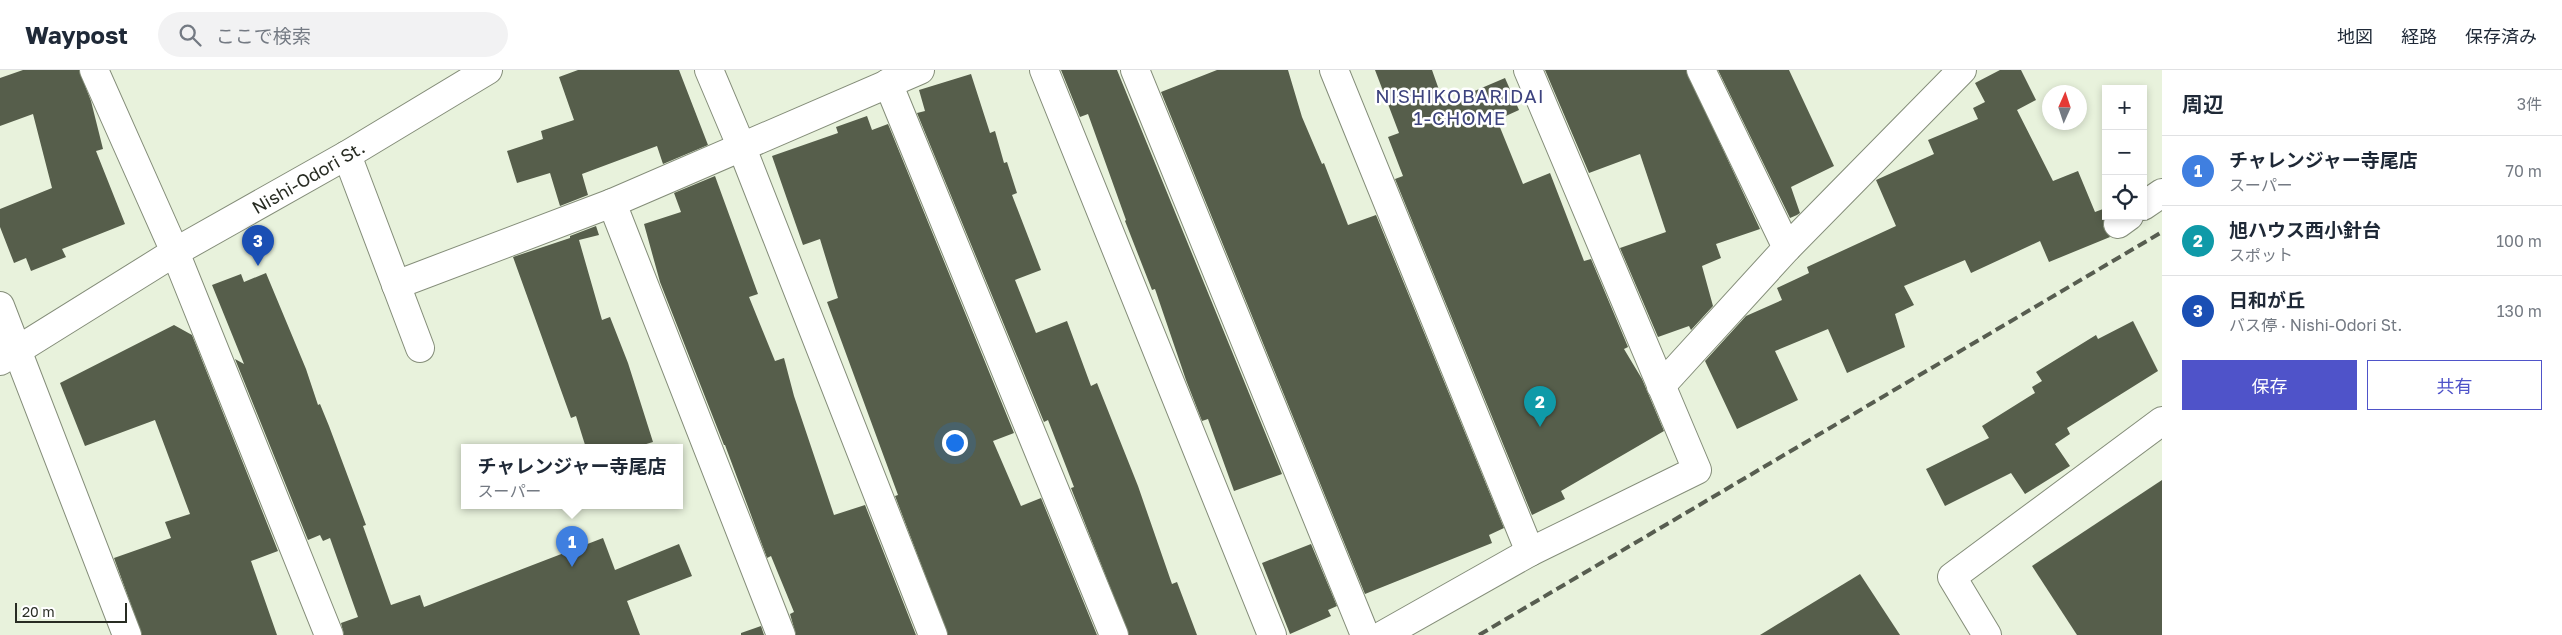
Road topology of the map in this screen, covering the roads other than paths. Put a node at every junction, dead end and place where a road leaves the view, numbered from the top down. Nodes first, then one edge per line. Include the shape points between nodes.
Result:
1 (94, 70) edge
2 (488, 70) edge
3 (709, 70) edge
4 (920, 70) edge
5 (1044, 70) edge
6 (1135, 70) edge
7 (1334, 70) edge
8 (1528, 70) edge
9 (1701, 70) edge
10 (1952, 74) edge
11 (888, 83) junction
12 (742, 148) junction
13 (347, 155) junction
14 (2162, 193) edge
15 (612, 203) junction
16 (2147, 203) edge
17 (1786, 248) junction
18 (175, 252) junction
19 (396, 285) junction
20 (0, 306) edge
21 (420, 348) dead end
22 (9, 356) edge
23 (1661, 386) junction
24 (2162, 421) edge
25 (1530, 552) junction
26 (127, 635) edge
27 (329, 635) edge
28 (780, 635) edge
29 (933, 635) edge
30 (1114, 635) edge
31 (1272, 635) edge
32 (1365, 635) edge
33 (1383, 635) edge
34 (1987, 635) edge

1 - 18 street
2 - 13 street, Nishi-Odori St.
3 - 12 street
4 - 11 street
5 - 31 street
6 - 32 street
7 - 25 street
8 - 23 street
9 - 17 street
10 - 17 street
11 - 12 street
11 - 30 street
12 - 15 street
12 - 29 street
13 - 18 street, Nishi-Odori St.
13 - 19 street
14 - 16 street
15 - 19 street
15 - 28 street
17 - 23 street
18 - 22 street, Nishi-Odori St.
18 - 27 street
19 - 21 street
20 - 22 street
22 - 26 street
23 - 25 street via 1697,470
24 - 34 street via 1952,577
25 - 33 street

